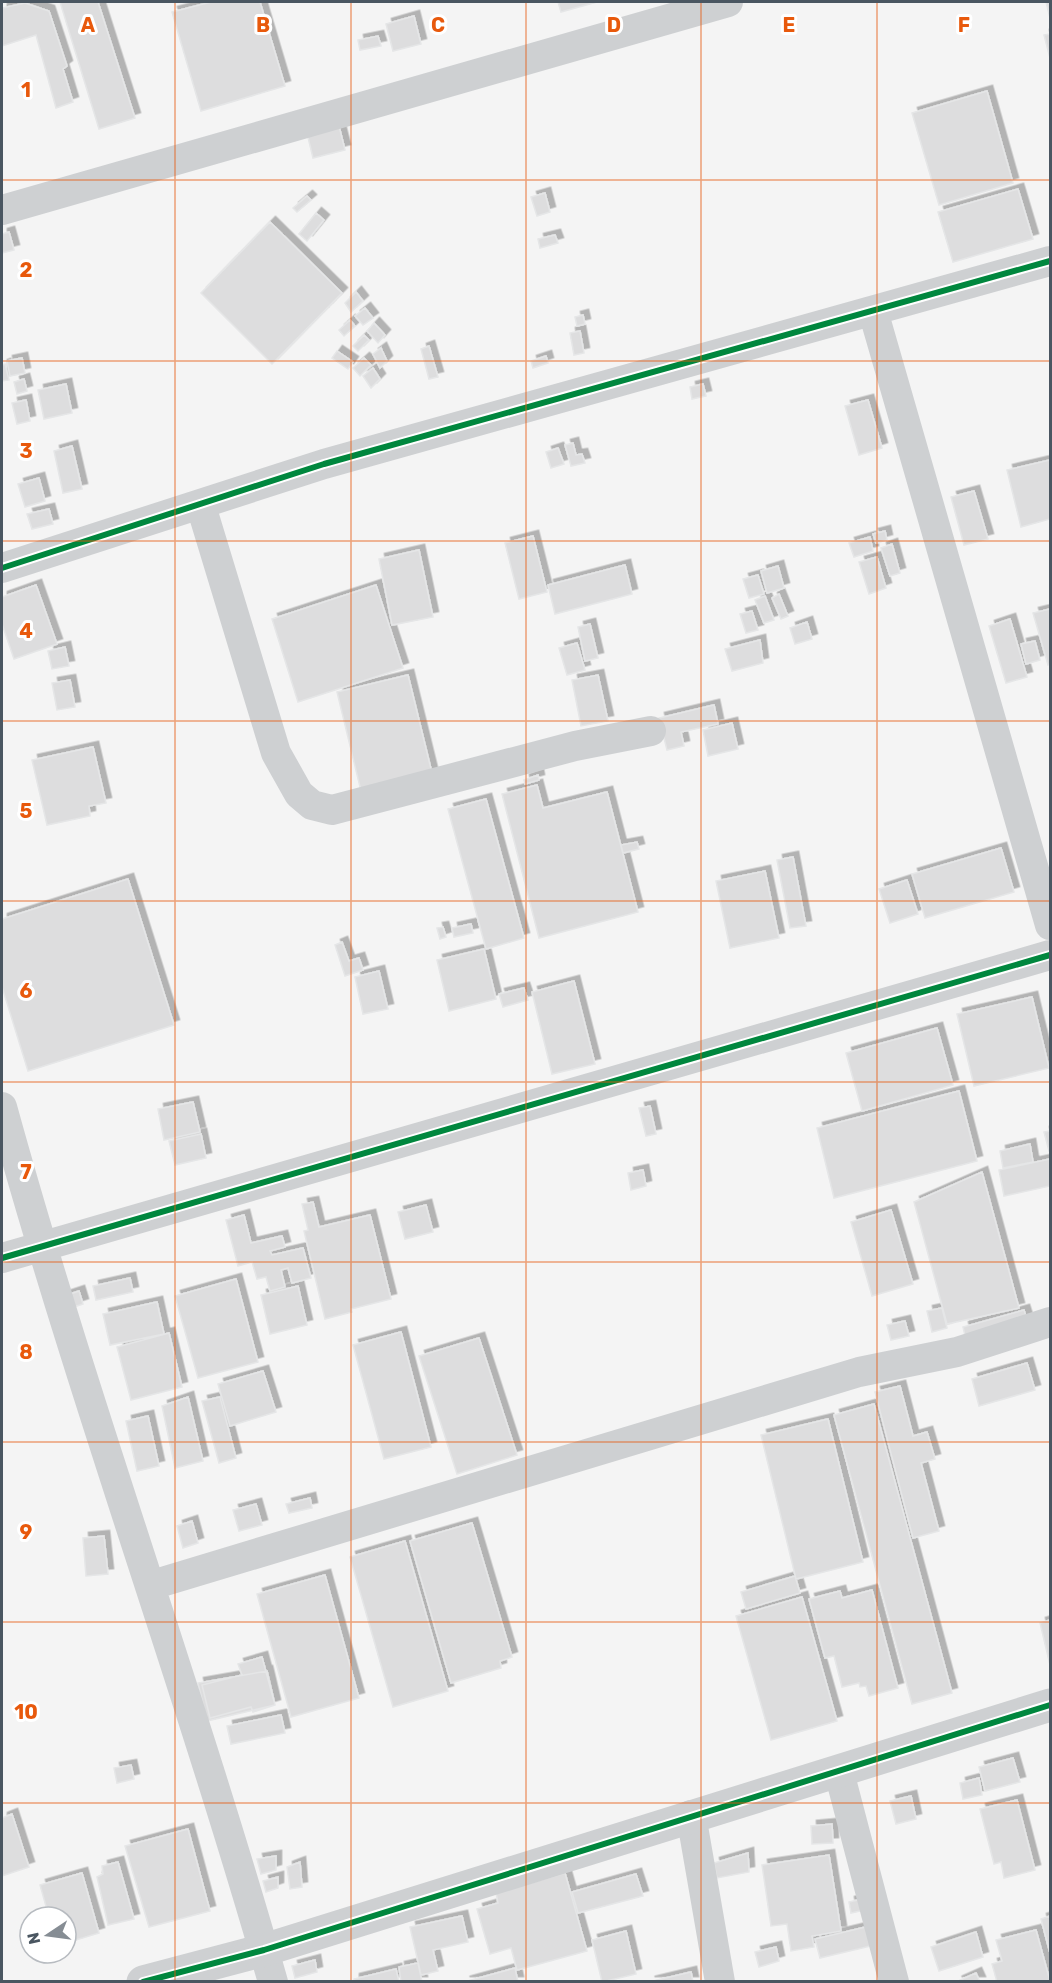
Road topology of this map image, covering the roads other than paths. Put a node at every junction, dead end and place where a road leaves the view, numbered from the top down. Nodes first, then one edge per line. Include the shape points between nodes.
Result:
1 (728, 2) edge
2 (2, 210) edge
3 (1050, 261) edge
4 (873, 310) junction
5 (201, 506) junction
6 (2, 568) edge
7 (651, 731) dead end
8 (1050, 925) edge
9 (1050, 955) edge
10 (2, 1107) edge
11 (40, 1247) junction
12 (2, 1258) edge
13 (1050, 1322) edge
14 (152, 1586) junction
15 (1050, 1705) edge
16 (838, 1772) junction
17 (691, 1815) junction
18 (264, 1950) junction
19 (143, 1982) edge
20 (273, 1982) edge
21 (720, 1982) edge
22 (894, 1982) edge

1 - 2 street
3 - 4 street
4 - 5 street via 324,464
4 - 8 street
5 - 6 street
5 - 7 street via 276,753 298,794 312,805 332,810 574,746
9 - 11 street
10 - 11 street
11 - 12 street
11 - 14 street
13 - 14 street via 957,1352 859,1372
14 - 18 street
15 - 16 street
16 - 17 street
16 - 22 street
17 - 18 street
17 - 21 street
18 - 19 street
18 - 20 street

